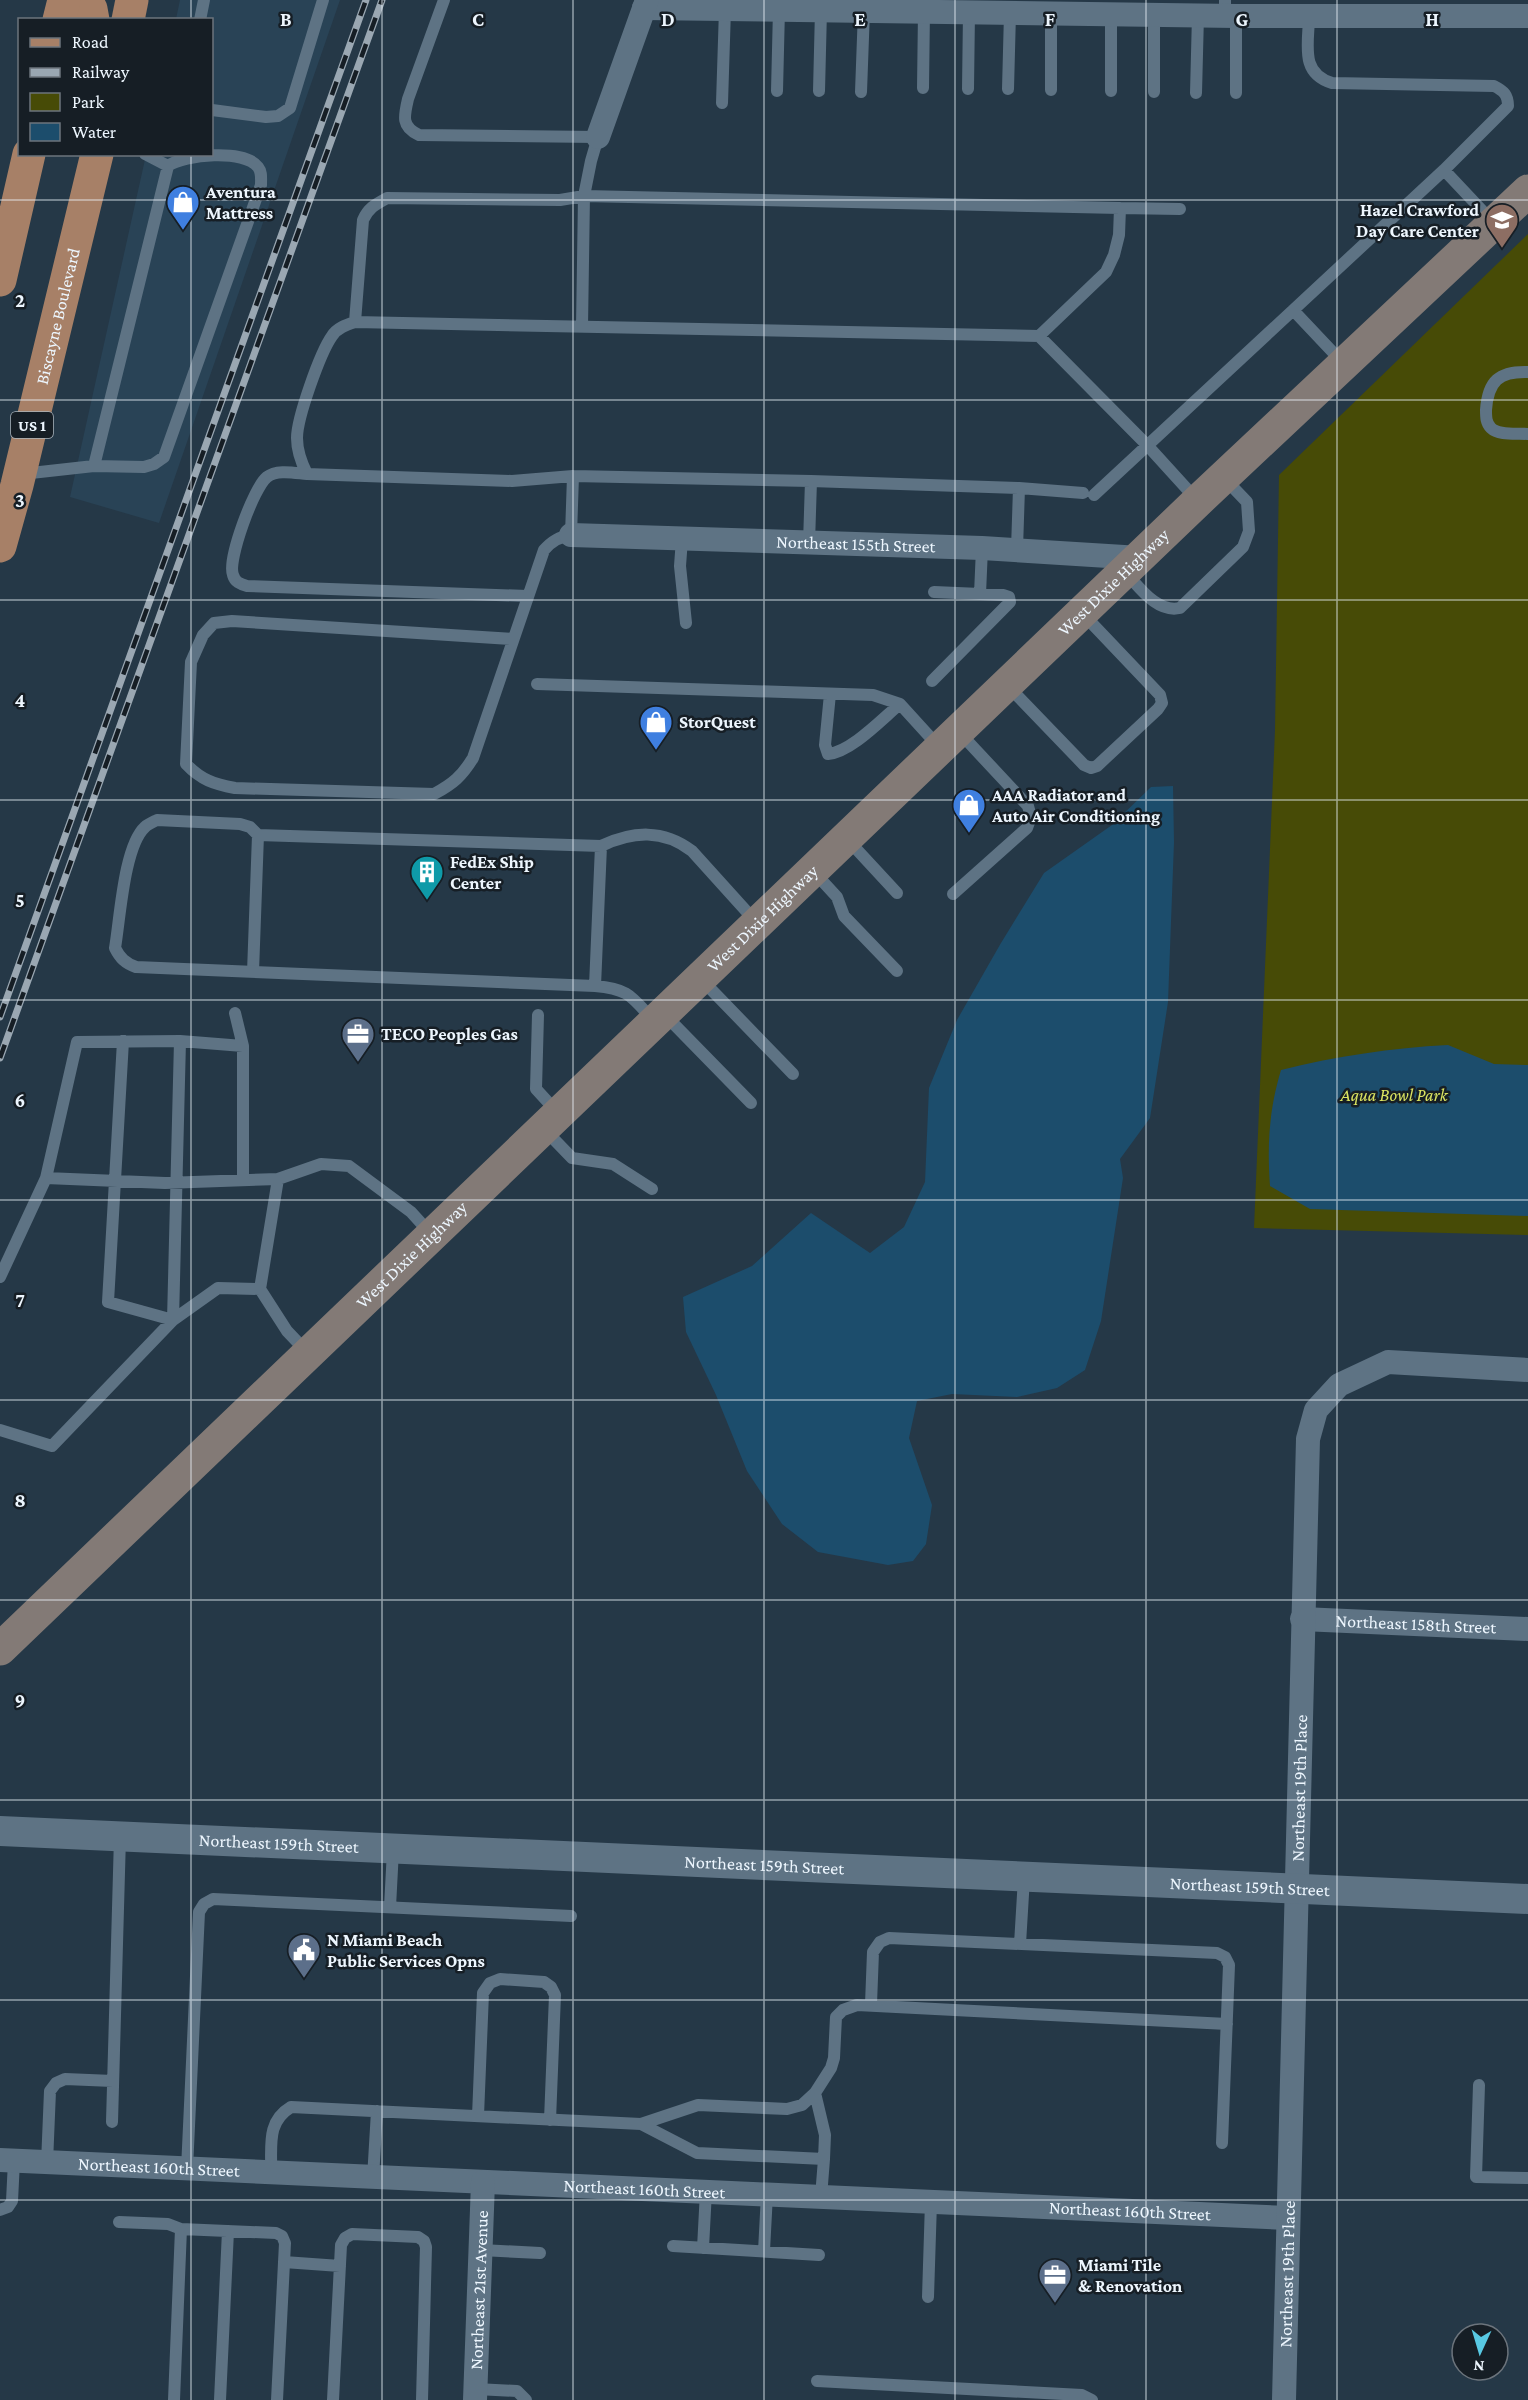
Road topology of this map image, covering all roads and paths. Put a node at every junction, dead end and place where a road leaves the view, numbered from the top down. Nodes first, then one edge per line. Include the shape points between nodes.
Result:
1 (64, 0) edge
2 (81, 0) edge
3 (132, 0) edge
4 (204, 0) edge
5 (323, 0) edge
6 (444, 0) edge
7 (646, 4) edge
8 (1344, 7) edge
9 (1436, 7) edge
10 (1504, 7) edge
11 (725, 9) junction
12 (778, 9) junction
13 (821, 10) junction
14 (864, 10) junction
15 (1030, 10) edge
16 (1229, 10) edge
17 (924, 11) junction
18 (969, 12) junction
19 (1111, 14) junction
20 (1154, 14) junction
21 (1198, 15) junction
22 (1309, 15) junction
23 (1528, 16) edge
24 (60, 18) edge
25 (93, 18) edge
26 (128, 18) edge
27 (200, 18) edge
28 (923, 88) dead end
29 (968, 89) dead end
30 (1008, 89) dead end
31 (1051, 90) dead end
32 (777, 91) dead end
33 (819, 91) dead end
34 (1111, 91) dead end
35 (861, 92) dead end
36 (1154, 92) dead end
37 (1196, 93) dead end
38 (1236, 93) dead end
39 (722, 104) dead end
40 (213, 110) edge
41 (598, 137) junction
42 (29, 156) edge
43 (97, 156) edge
44 (149, 156) edge
45 (168, 166) junction
46 (1444, 170) junction
47 (1528, 191) edge
48 (585, 196) junction
49 (1120, 208) junction
50 (1180, 209) dead end
51 (1495, 224) junction
52 (0, 280) edge
53 (1293, 310) junction
54 (355, 322) junction
55 (582, 327) junction
56 (1039, 336) junction
57 (1344, 364) junction
58 (1528, 372) edge
59 (1528, 434) edge
60 (1147, 445) junction
61 (94, 466) junction
62 (20, 474) junction
63 (307, 474) junction
64 (573, 476) junction
65 (1223, 477) junction
66 (811, 481) junction
67 (1019, 488) junction
68 (1198, 501) junction
69 (571, 535) junction
70 (682, 539) junction
71 (808, 543) junction
72 (0, 546) edge
73 (982, 548) junction
74 (1017, 549) junction
75 (1132, 565) junction
76 (934, 592) dead end
77 (980, 594) junction
78 (527, 596) junction
79 (1082, 613) junction
80 (686, 623) dead end
81 (512, 639) junction
82 (932, 681) dead end
83 (537, 684) dead end
84 (1007, 685) junction
85 (830, 694) junction
86 (900, 704) junction
87 (950, 740) junction
88 (258, 835) junction
89 (846, 839) junction
90 (601, 846) junction
91 (812, 871) junction
92 (897, 893) dead end
93 (953, 894) dead end
94 (757, 924) junction
95 (897, 971) dead end
96 (253, 972) junction
97 (700, 978) junction
98 (595, 987) junction
99 (235, 1013) dead end
100 (538, 1015) dead end
101 (659, 1017) junction
102 (123, 1041) junction
103 (180, 1041) junction
104 (243, 1046) junction
105 (793, 1074) dead end
106 (751, 1103) dead end
107 (550, 1121) junction
108 (46, 1178) junction
109 (243, 1179) junction
110 (278, 1179) junction
111 (115, 1180) junction
112 (177, 1181) junction
113 (652, 1189) dead end
114 (432, 1235) junction
115 (0, 1277) edge
116 (260, 1289) junction
117 (173, 1320) junction
118 (309, 1354) junction
119 (1528, 1370) edge
120 (0, 1430) edge
121 (1302, 1619) junction
122 (1528, 1629) edge
123 (0, 1649) edge
124 (0, 1832) edge
125 (120, 1837) junction
126 (393, 1850) junction
127 (1024, 1878) junction
128 (1296, 1890) junction
129 (1528, 1899) edge
130 (390, 1907) junction
131 (571, 1916) dead end
132 (1020, 1944) junction
133 (871, 2004) junction
134 (1227, 2024) junction
135 (113, 2081) junction
136 (1479, 2085) dead end
137 (815, 2093) junction
138 (377, 2111) junction
139 (478, 2116) junction
140 (550, 2120) junction
141 (112, 2122) dead end
142 (641, 2124) junction
143 (1222, 2143) dead end
144 (824, 2158) junction
145 (7, 2160) edge
146 (47, 2163) junction
147 (187, 2169) junction
148 (271, 2173) junction
149 (373, 2178) junction
150 (1528, 2178) edge
151 (483, 2182) junction
152 (706, 2191) junction
153 (767, 2194) junction
154 (821, 2197) junction
155 (931, 2202) junction
156 (0, 2210) edge
157 (1288, 2218) junction
158 (119, 2222) dead end
159 (181, 2229) junction
160 (228, 2231) junction
161 (673, 2246) dead end
162 (703, 2248) junction
163 (481, 2250) junction
164 (764, 2252) junction
165 (540, 2253) dead end
166 (819, 2255) dead end
167 (284, 2262) junction
168 (340, 2266) junction
169 (928, 2296) dead end
170 (817, 2381) dead end
171 (475, 2395) edge
172 (174, 2400) edge
173 (220, 2400) edge
174 (277, 2400) edge
175 (333, 2400) edge
176 (422, 2400) edge
177 (526, 2400) edge
178 (1092, 2400) edge
179 (1284, 2400) edge

1 - 24 main road
2 - 25 main road via 91,9
3 - 26 main road
4 - 27 lane
5 - 40 lane via 290,108 278,116 266,117
6 - 41 lane via 404,113 410,131 419,135
7 - 11 street
7 - 41 street
8 - 9 street
8 - 22 street
9 - 10 street
10 - 23 street
11 - 12 street
11 - 39 lane
12 - 13 street
12 - 32 lane
13 - 14 street
13 - 33 lane
14 - 17 street
14 - 35 lane
15 - 18 street
15 - 19 street
15 - 30 lane
15 - 31 lane
16 - 21 street
16 - 22 street
16 - 38 lane
17 - 18 street
17 - 28 lane
18 - 29 lane
19 - 20 street
19 - 34 lane
20 - 21 street
20 - 36 lane
21 - 37 lane
22 - 46 lane via 1308,65 1321,80 1494,86 1502,90 1508,97 1508,106
41 - 48 lane
42 - 52 main road
43 - 62 main road, Biscayne Boulevard / US 1
44 - 45 lane
45 - 61 lane
45 - 61 lane via 187,157 237,157 259,168 261,185 164,457 144,467
46 - 51 lane
46 - 53 lane
47 - 51 main road, West Dixie Highway
48 - 49 lane
48 - 54 lane via 560,200 381,201 366,212 363,220
48 - 55 lane
49 - 50 lane
49 - 56 lane via 1119,235 1106,272
51 - 57 main road, West Dixie Highway
53 - 57 lane
53 - 60 lane
54 - 55 lane
54 - 63 lane via 332,335 310,387 297,435
55 - 56 lane
56 - 60 lane
57 - 65 main road, West Dixie Highway
58 - 59 lane via 1511,371 1493,383 1487,393 1486,420 1499,433
60 - 67 lane via 1088,494
60 - 68 lane
61 - 62 lane
62 - 72 main road, Biscayne Boulevard / US 1
63 - 64 lane via 512,481
63 - 78 lane via 277,473 268,476 256,490 231,570 239,583
64 - 66 lane
64 - 69 lane
65 - 68 main road, West Dixie Highway
65 - 75 lane via 1247,502 1249,531 1243,547 1180,608 1166,608 1149,598
66 - 67 lane
66 - 71 lane
67 - 74 lane
68 - 75 main road, West Dixie Highway
69 - 70 street, Northeast 155th Street
69 - 78 lane via 550,542 544,550
70 - 71 street, Northeast 155th Street
70 - 80 lane
71 - 73 street, Northeast 155th Street
73 - 74 street, Northeast 155th Street
73 - 77 lane
74 - 75 street, Northeast 155th Street
75 - 79 main road, West Dixie Highway
76 - 77 lane
77 - 82 lane via 1003,595 1010,602
78 - 81 lane
79 - 84 main road, West Dixie Highway
79 - 84 lane via 1160,695 1162,703 1158,709 1091,768
81 - 81 lane via 214,623 203,635 191,662 186,764 214,784 235,788 434,794 452,785 473,758
83 - 85 lane
84 - 87 main road, West Dixie Highway
85 - 86 lane via 873,695
85 - 86 lane via 825,745 828,754 837,753 863,735
86 - 87 lane
87 - 89 main road, West Dixie Highway
87 - 93 lane via 1028,806 1031,817 1027,828
88 - 90 lane
88 - 96 lane
88 - 96 lane via 240,824 157,820 145,827 137,838 127,869 116,948 126,963 136,967
89 - 91 main road, West Dixie Highway
89 - 92 lane
90 - 94 lane via 617,838 667,836 692,851
90 - 98 lane
91 - 94 main road, West Dixie Highway
91 - 95 lane via 837,897 844,916
94 - 97 main road, West Dixie Highway
96 - 98 lane
97 - 101 main road, West Dixie Highway
97 - 105 lane
98 - 101 lane via 625,991
99 - 104 lane
100 - 107 lane via 536,1089
101 - 106 lane
101 - 107 main road, West Dixie Highway
102 - 103 lane
102 - 108 lane via 78,1042
102 - 111 lane
103 - 104 lane
103 - 112 lane
104 - 109 lane
107 - 113 lane via 572,1158 613,1164
107 - 114 main road, West Dixie Highway
108 - 111 lane
108 - 115 lane
109 - 110 lane
109 - 112 lane
110 - 114 lane via 321,1164 349,1166 411,1212
110 - 116 lane
111 - 112 lane
111 - 117 lane via 108,1302
112 - 117 lane
114 - 118 main road, West Dixie Highway
116 - 117 lane via 218,1288
116 - 118 lane via 287,1330
117 - 120 lane via 52,1446
118 - 123 main road, West Dixie Highway
119 - 121 street, Northeast 19th Place via 1388,1362 1339,1385 1316,1410 1308,1440
121 - 122 street, Northeast 158th Street
121 - 128 street, Northeast 19th Place
124 - 125 street, Northeast 159th Street
125 - 126 street, Northeast 159th Street
125 - 135 lane
126 - 127 street, Northeast 159th Street
126 - 130 lane
127 - 128 street, Northeast 159th Street
127 - 132 lane
128 - 129 street, Northeast 159th Street
128 - 157 street, Northeast 19th Place
130 - 131 lane
130 - 147 lane via 213,1899 204,1904 199,1912
132 - 133 lane via 889,1938 873,1952
132 - 134 lane via 1217,1953 1229,1965
133 - 134 lane
133 - 137 lane via 843,2010 836,2017 834,2058
134 - 143 lane
135 - 141 lane
135 - 146 lane via 65,2079 56,2083 50,2091
136 - 150 lane via 1476,2177
137 - 142 lane via 802,2104 787,2109 698,2105
137 - 144 lane via 825,2135
138 - 139 lane
138 - 148 lane via 291,2107 273,2125
138 - 149 lane
139 - 140 lane
139 - 140 lane via 483,1993 490,1983 500,1979 544,1982 555,1995
140 - 142 lane
142 - 144 lane via 697,2152
144 - 154 lane
145 - 146 street, Northeast 160th Street
145 - 156 lane via 12,2201
146 - 147 street, Northeast 160th Street
147 - 148 street, Northeast 160th Street
148 - 149 street, Northeast 160th Street
149 - 151 street, Northeast 160th Street
151 - 152 street, Northeast 160th Street
151 - 163 street, Northeast 21st Avenue
152 - 153 street, Northeast 160th Street
152 - 162 lane
153 - 154 street, Northeast 160th Street
153 - 164 lane
154 - 155 street, Northeast 160th Street
155 - 157 street, Northeast 160th Street
155 - 169 lane
157 - 179 street, Northeast 19th Place
158 - 159 lane via 168,2224
159 - 160 lane
159 - 172 lane
160 - 167 lane via 282,2236
160 - 173 lane
161 - 162 lane
162 - 164 lane
163 - 165 lane
163 - 171 street, Northeast 21st Avenue
164 - 166 lane
167 - 168 lane
167 - 174 lane
168 - 175 lane
168 - 176 lane via 341,2245 352,2234 418,2237 424,2241
170 - 178 lane via 1082,2395
171 - 177 lane via 517,2391

